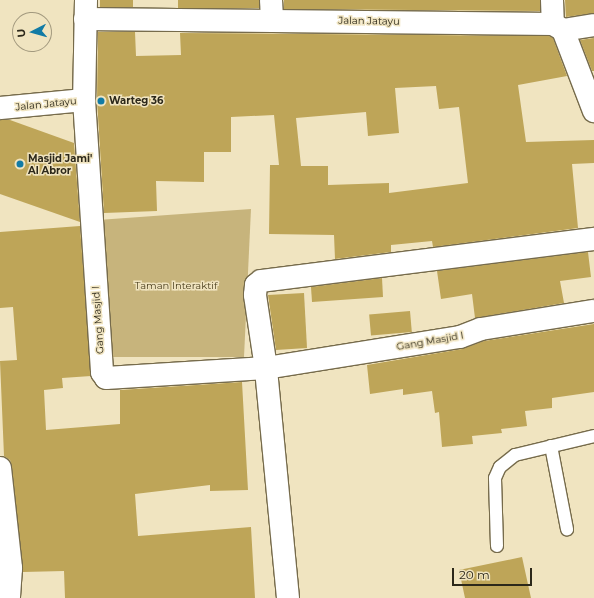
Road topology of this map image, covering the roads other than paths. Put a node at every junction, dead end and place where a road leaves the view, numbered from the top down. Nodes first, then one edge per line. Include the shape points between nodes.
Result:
1 (552, 0) edge
2 (85, 9) edge
3 (272, 10) edge
4 (594, 25) edge
5 (558, 27) junction
6 (84, 100) junction
7 (0, 108) edge
8 (594, 111) edge
9 (594, 239) edge
10 (594, 311) edge
11 (266, 368) junction
12 (594, 436) edge
13 (552, 446) junction
14 (0, 468) edge
15 (567, 529) dead end
16 (497, 546) dead end
17 (9, 598) edge
18 (288, 598) edge

1 - 5 street
2 - 3 street, Jalan Jatayu
2 - 6 street, Jalan Jatayu
3 - 5 street, Jalan Jatayu
4 - 5 street, Jalan Jatayu
5 - 8 street
6 - 7 street, Jalan Jatayu
6 - 11 street, Gang Masjid I via 103,376 106,378
9 - 11 street via 261,280 256,285 255,295
10 - 11 street, Gang Masjid I via 482,329 460,337
11 - 18 street
12 - 13 lane
13 - 15 lane
13 - 16 lane via 515,455 500,467 495,478
14 - 17 street via 11,568

